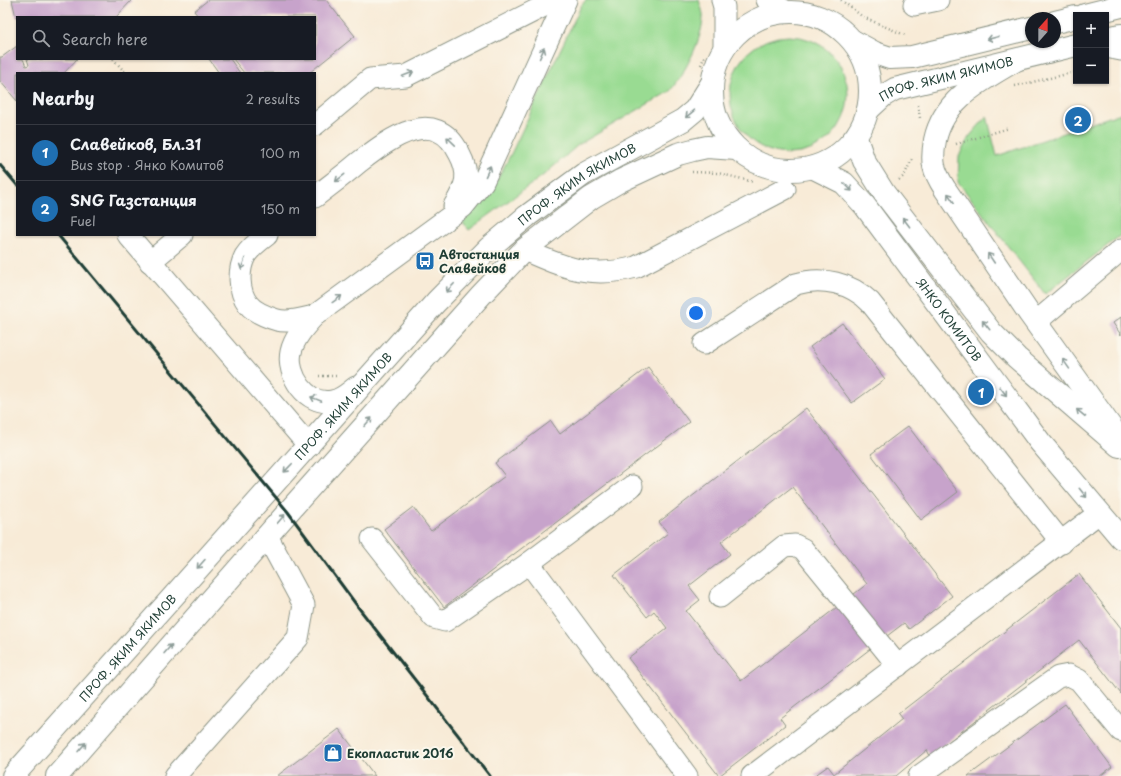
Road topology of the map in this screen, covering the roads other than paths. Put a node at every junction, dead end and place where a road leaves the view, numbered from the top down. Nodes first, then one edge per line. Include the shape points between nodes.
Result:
1 (556, 0) edge
2 (566, 0) edge
3 (722, 0) edge
4 (767, 0) edge
5 (938, 0) edge
6 (914, 5) dead end
7 (1121, 6) edge
8 (788, 12) junction
9 (1097, 12) edge
10 (1073, 18) edge
11 (1061, 21) edge
12 (1025, 29) edge
13 (1121, 35) edge
14 (1109, 37) edge
15 (853, 41) junction
16 (1073, 46) edge
17 (1109, 48) edge
18 (724, 49) junction
19 (1121, 50) edge
20 (1016, 60) junction
21 (712, 83) junction
22 (869, 109) junction
23 (316, 124) edge
24 (856, 138) junction
25 (736, 149) junction
26 (814, 168) junction
27 (785, 189) dead end
28 (316, 196) edge
29 (440, 224) junction
30 (129, 236) edge
31 (181, 236) edge
32 (266, 236) edge
33 (524, 250) junction
34 (1121, 250) edge
35 (150, 262) junction
36 (314, 316) junction
37 (1036, 322) junction
38 (704, 344) dead end
39 (374, 374) junction
40 (1121, 441) edge
41 (309, 446) junction
42 (1121, 448) edge
43 (632, 486) dead end
44 (1099, 513) junction
45 (267, 536) junction
46 (1121, 538) edge
47 (372, 539) dead end
48 (1062, 543) junction
49 (529, 563) junction
50 (720, 597) dead end
51 (898, 666) junction
52 (1121, 731) edge
53 (13, 776) edge
54 (57, 776) edge
55 (175, 776) edge
56 (687, 776) edge
57 (752, 776) edge
58 (919, 776) edge

23 -> 1 street via 370,79 406,76
29 -> 2 street via 463,207 482,182
3 - 18 street
4 - 8 street
5 - 6 street
7 - 9 main road
8 - 15 main road via 806,13 824,19
8 - 18 main road via 769,15 751,23 736,34
10 - 11 main road
12 -> 15 main road via 912,57 890,58
13 - 14 main road
15 - 22 main road via 869,73
16 - 20 main road, ПРОФ. ЯКИМ ЯКИМОВ
17 - 19 street
18 - 21 main road via 715,66
20 - 22 main road, ПРОФ. ЯКИМ ЯКИМОВ via 895,89 882,96
37 -> 20 main road via 945,189 937,176 932,158 938,130 954,102
21 - 25 main road via 713,108 722,130
21 -> 39 main road, ПРОФ. ЯКИМ ЯКИМОВ via 695,110 683,120 584,174 489,248 436,302
22 - 24 main road
24 - 26 main road via 840,154
42 -> 24 main road, ЯНКО КОМИТОВ via 1017,358 991,332 884,193 864,161
25 - 26 main road via 753,161 773,169 794,171
25 - 33 main road, ПРОФ. ЯКИМ ЯКИМОВ via 707,148 678,154 620,181 592,198
26 -> 44 main road, ЯНКО КОМИТОВ via 844,183 865,206 1040,442
27 - 33 street via 636,267 620,271 576,271
29 -> 28 street via 465,188 466,172 454,144 433,130 417,128 387,140
36 -> 29 street
30 - 35 street
31 - 35 street
32 -> 36 street via 254,245 245,257 239,274 247,304 260,314 278,320 294,321
45 -> 33 main road, ПРОФ. ЯКИМ ЯКИМОВ
34 - 37 street
35 - 41 street
39 -> 36 street via 340,399 331,402 308,395 296,382 290,362 291,352 300,333
40 -> 37 main road
38 - 48 street via 796,284 827,281 855,290 870,302
39 - 41 main road, ПРОФ. ЯКИМ ЯКИМОВ
41 -> 53 main road, ПРОФ. ЯКИМ ЯКИМОВ via 267,489
43 - 49 street
44 - 46 main road, ЯНКО КОМИТОВ
44 - 48 street
54 -> 45 main road, ПРОФ. ЯКИМ ЯКИМОВ
45 - 55 street via 304,605 298,638
47 - 49 street via 434,618 441,622
48 - 51 street
49 - 56 street
50 - 51 street via 784,546 795,545 803,549
51 - 57 street
52 - 58 street via 1079,680 1069,675 1058,677

